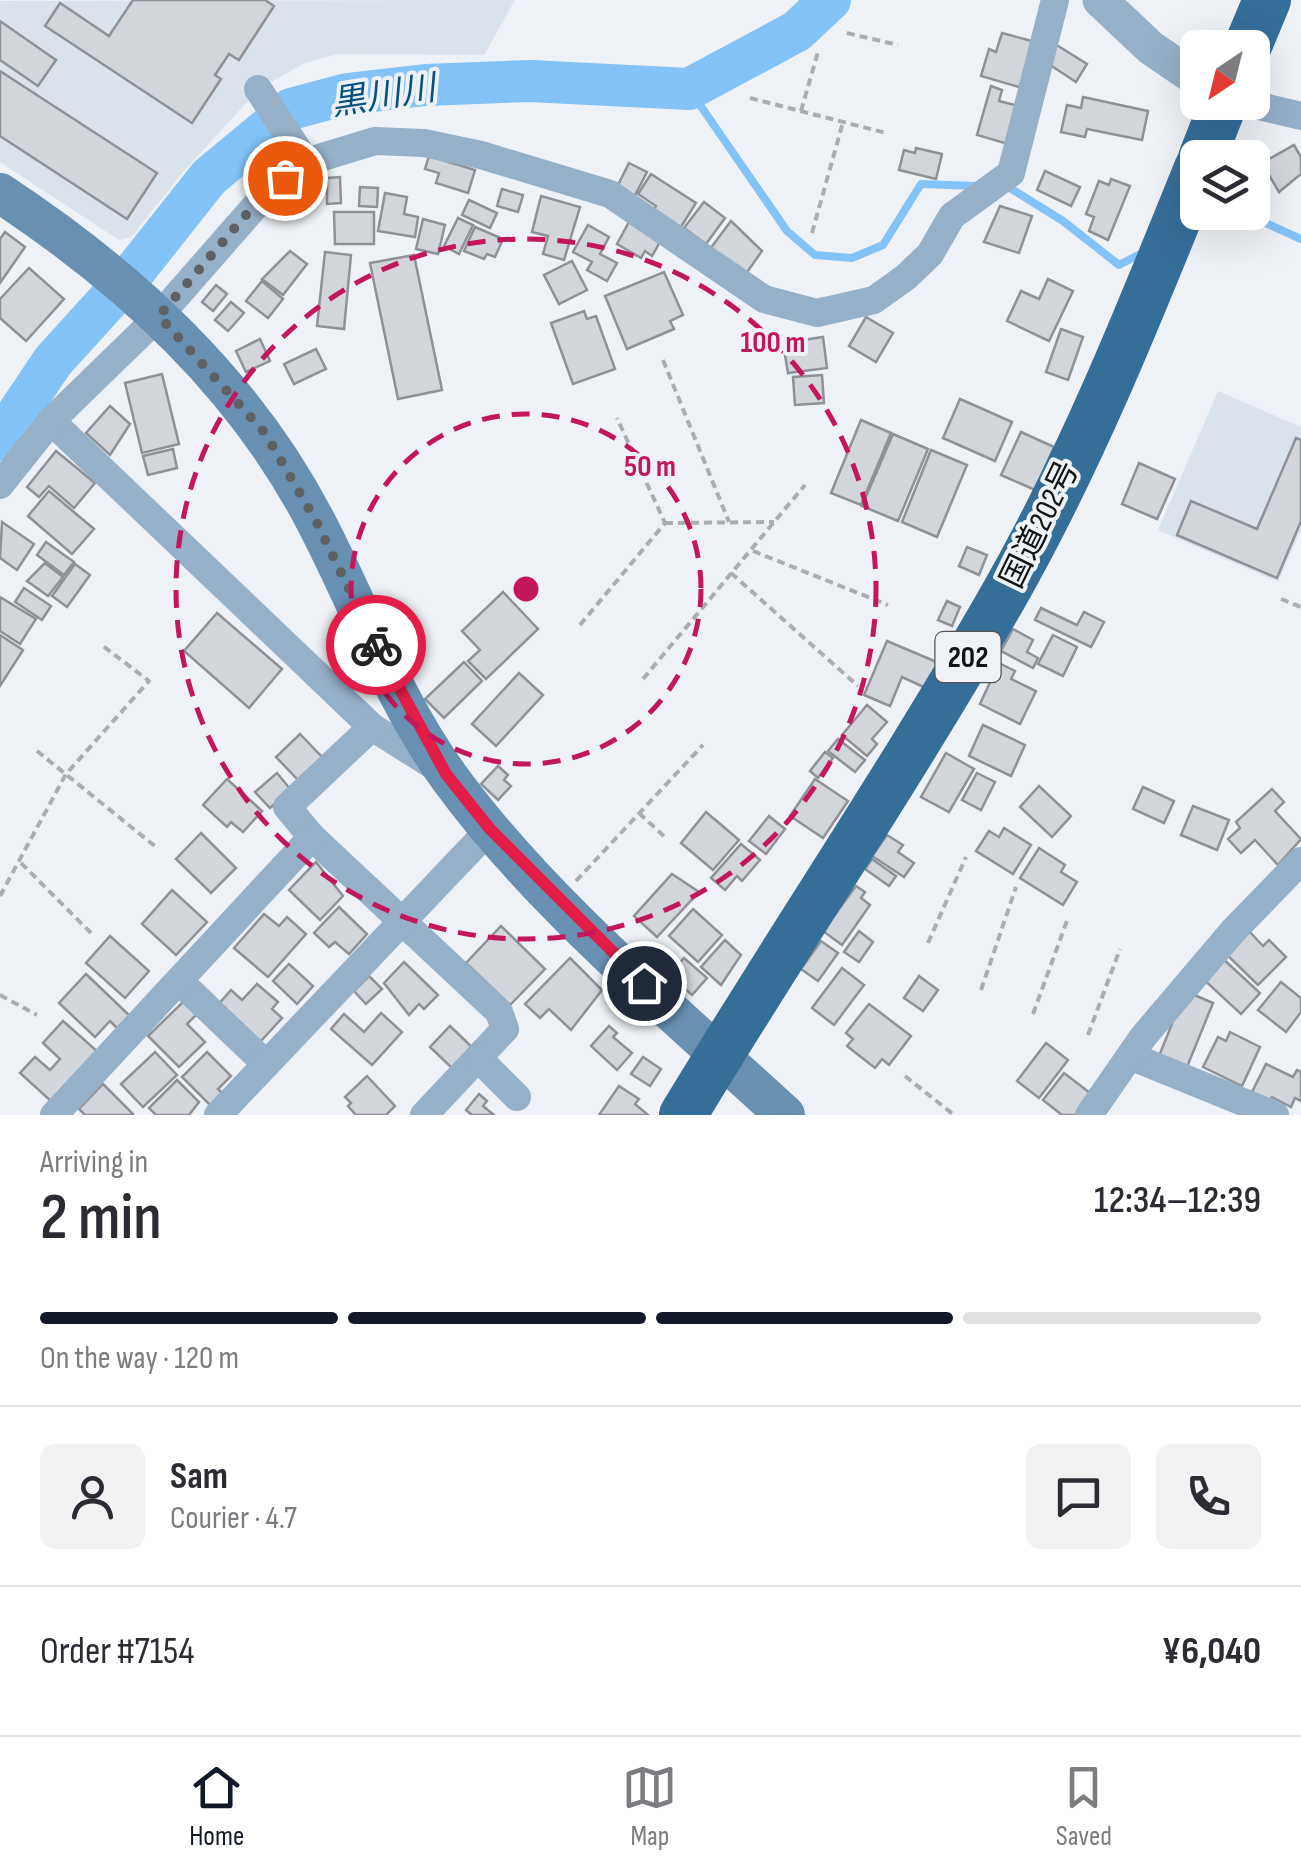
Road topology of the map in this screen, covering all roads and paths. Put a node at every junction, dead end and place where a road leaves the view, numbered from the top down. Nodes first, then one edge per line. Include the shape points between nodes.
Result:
1 (1055, 0) edge
2 (1100, 0) edge
3 (1267, 0) edge
4 (1254, 30) edge
5 (847, 33) dead end
6 (898, 44) dead end
7 (818, 52) dead end
8 (1180, 68) edge
9 (258, 89) dead end
10 (750, 98) dead end
11 (1270, 109) edge
12 (801, 111) junction
13 (1301, 116) edge
14 (843, 122) junction
15 (886, 134) dead end
16 (306, 162) junction
17 (0, 193) edge
18 (1180, 213) edge
19 (812, 233) dead end
20 (159, 316) junction
21 (663, 360) dead end
22 (616, 418) dead end
23 (51, 421) junction
24 (0, 485) edge
25 (805, 485) dead end
26 (665, 522) junction
27 (729, 522) junction
28 (774, 522) junction
29 (751, 550) junction
30 (731, 574) junction
31 (1281, 598) dead end
32 (888, 605) dead end
33 (1301, 607) edge
34 (580, 624) dead end
35 (102, 646) dead end
36 (643, 679) dead end
37 (858, 686) dead end
38 (372, 727) junction
39 (703, 745) dead end
40 (38, 752) dead end
41 (66, 774) junction
42 (446, 774) junction
43 (640, 813) junction
44 (490, 829) junction
45 (312, 838) junction
46 (667, 839) dead end
47 (156, 847) dead end
48 (966, 857) dead end
49 (1301, 861) edge
50 (20, 862) junction
51 (575, 882) dead end
52 (1016, 887) dead end
53 (0, 896) edge
54 (1068, 918) dead end
55 (399, 920) junction
56 (92, 934) dead end
57 (928, 943) dead end
58 (1120, 949) dead end
59 (179, 981) junction
60 (981, 990) dead end
61 (0, 995) edge
62 (1033, 1014) dead end
63 (37, 1015) dead end
64 (1088, 1036) dead end
65 (719, 1054) junction
66 (1130, 1056) junction
67 (478, 1058) junction
68 (266, 1064) junction
69 (904, 1076) dead end
70 (517, 1098) dead end
71 (54, 1115) edge
72 (218, 1115) edge
73 (424, 1115) edge
74 (682, 1115) edge
75 (784, 1115) edge
76 (954, 1115) edge
77 (1089, 1115) edge
78 (1275, 1115) edge

1 - 16 street via 1011,173 952,216 930,254 906,277 874,300 817,313 764,299 610,194 481,155 375,140
2 - 8 street
3 - 4 highway
5 - 6 path
7 - 12 path
9 - 16 street
10 - 12 path
11 - 13 street
12 - 14 path
14 - 15 path
14 - 19 path
16 - 20 street via 264,194
17 - 20 main road via 96,258
18 - 65 highway, 国道202号 / 202 via 1006,592 901,771
20 - 23 street
20 - 42 main road via 265,433
21 - 27 path
22 - 26 path
23 - 24 street
23 - 38 street
25 - 28 path
26 - 27 path
26 - 34 path
27 - 28 path
28 - 29 path
29 - 30 path
29 - 32 path
30 - 36 path
30 - 37 path
31 - 33 path
35 - 41 path via 149,681
38 - 42 street
38 - 45 street via 286,806
39 - 43 path
40 - 41 path
41 - 47 path
41 - 50 path
42 - 44 main road
43 - 46 path
43 - 51 path
44 - 55 street
44 - 65 main road
45 - 55 street
45 - 59 street
48 - 57 path
49 - 66 street via 1232,931
50 - 53 path
50 - 56 path
52 - 60 path
54 - 62 path
55 - 67 street via 499,1012 506,1030
55 - 68 street
58 - 64 path
59 - 68 street
59 - 71 street
61 - 63 path
65 - 74 highway, 国道202号 / 202
65 - 75 main road
66 - 77 street
66 - 78 street
67 - 70 street
67 - 73 street
68 - 72 street
69 - 76 path

